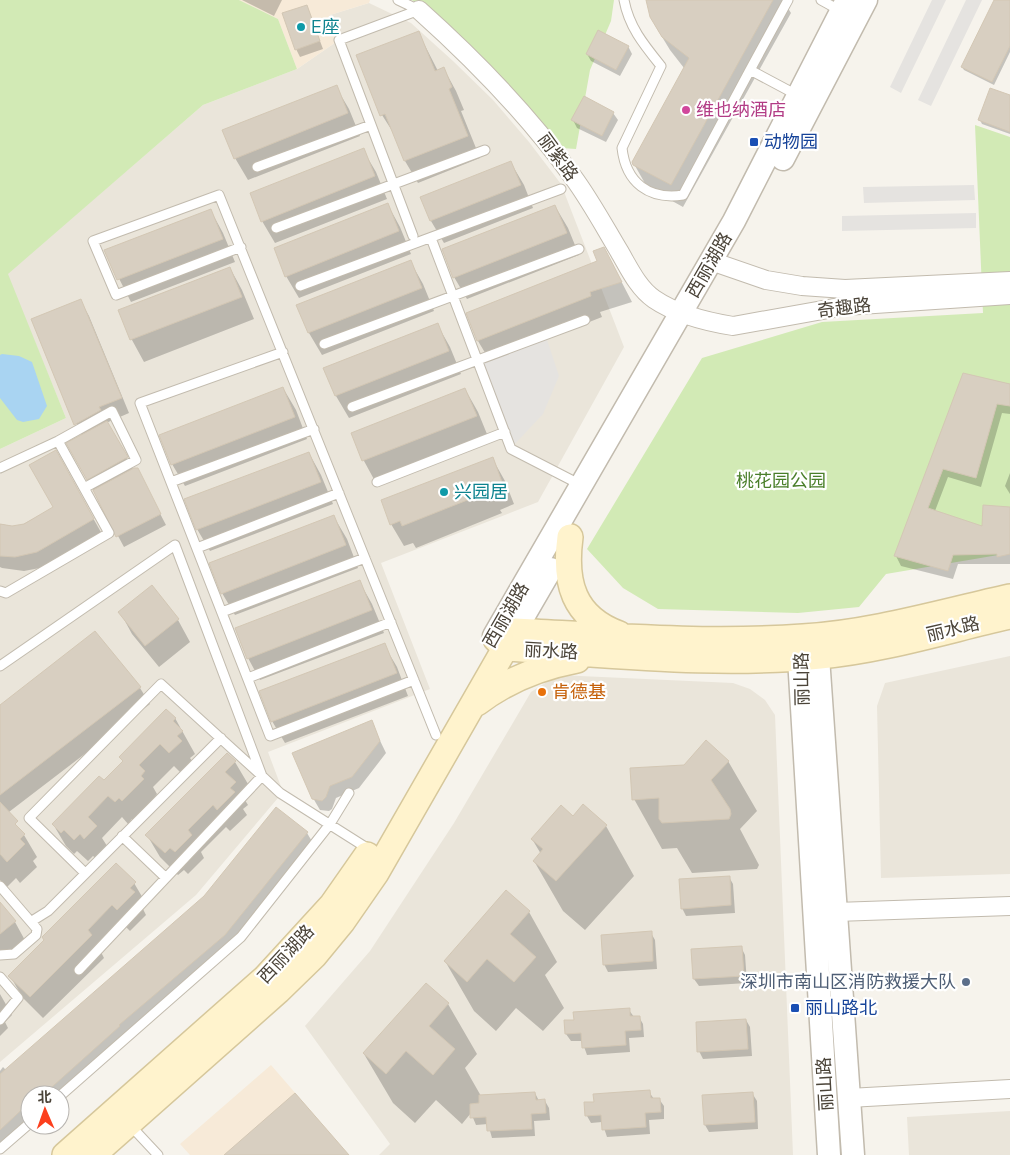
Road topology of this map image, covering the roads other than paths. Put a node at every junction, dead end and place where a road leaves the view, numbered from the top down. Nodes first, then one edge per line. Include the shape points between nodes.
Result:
1 (398, 0) edge
2 (624, 0) edge
3 (788, 0) edge
4 (821, 0) edge
5 (866, 0) edge
6 (844, 6) edge
7 (419, 10) junction
8 (750, 70) junction
9 (798, 95) junction
10 (371, 125) junction
11 (485, 150) dead end
12 (257, 167) dead end
13 (394, 184) junction
14 (561, 189) dead end
15 (276, 228) dead end
16 (413, 236) dead end
17 (431, 238) junction
18 (240, 247) junction
19 (579, 249) dead end
20 (718, 264) junction
21 (1010, 281) edge
22 (300, 286) dead end
23 (1010, 295) edge
24 (453, 296) junction
25 (845, 298) junction
26 (689, 314) junction
27 (585, 320) dead end
28 (324, 344) dead end
29 (283, 352) junction
30 (477, 360) junction
31 (352, 407) dead end
32 (314, 429) junction
33 (505, 432) junction
34 (58, 441) junction
35 (0, 468) edge
36 (171, 482) junction
37 (377, 482) dead end
38 (581, 485) junction
39 (84, 488) junction
40 (339, 494) junction
41 (570, 537) junction
42 (197, 548) junction
43 (365, 558) junction
44 (0, 591) edge
45 (1010, 596) edge
46 (222, 612) junction
47 (1010, 616) edge
48 (391, 622) junction
49 (505, 638) junction
50 (619, 645) junction
51 (807, 651) junction
52 (0, 666) edge
53 (248, 678) junction
54 (414, 680) junction
55 (471, 708) junction
56 (436, 735) junction
57 (220, 738) junction
58 (262, 776) junction
59 (349, 793) dead end
60 (330, 824) junction
61 (122, 836) junction
62 (370, 850) junction
63 (85, 873) junction
64 (166, 878) junction
65 (0, 886) edge
66 (1010, 906) edge
67 (836, 912) junction
68 (32, 922) junction
69 (0, 955) edge
70 (79, 970) dead end
71 (0, 977) edge
72 (0, 1020) edge
73 (70, 1087) edge
74 (1010, 1089) edge
75 (849, 1098) junction
76 (128, 1124) junction
77 (20, 1132) edge
78 (0, 1149) edge
79 (65, 1155) edge
80 (93, 1155) edge
81 (158, 1155) edge
82 (829, 1155) edge
83 (853, 1155) edge

1 - 7 lane
2 - 8 lane via 631,24 661,66 622,148 624,162 646,192 667,197 683,195
3 - 8 lane
4 - 6 lane
5 - 20 street, 西丽湖路
6 - 9 street, 西丽湖路
7 - 10 lane via 339,40
7 - 26 street, 丽紫路 via 497,84 541,133 575,178 638,284 654,299
8 - 9 lane
9 - 20 street, 西丽湖路 via 734,221
10 - 12 lane
10 - 13 lane
11 - 13 lane
13 - 15 lane
13 - 16 lane
14 - 17 lane
17 - 22 lane
17 - 24 lane
18 - 18 lane via 219,195 94,241 116,296
18 - 29 lane
19 - 24 lane
20 - 25 street, 奇趣路 via 782,284
20 - 26 street, 西丽湖路
21 - 25 street, 奇趣路
23 - 25 street, 奇趣路
24 - 28 lane
24 - 30 lane
25 - 26 street, 奇趣路 via 733,326
26 - 38 street, 西丽湖路
26 - 41 street, 西丽湖路
27 - 30 lane
29 - 32 lane
29 - 36 lane via 140,404
30 - 31 lane
30 - 33 lane
32 - 36 lane
32 - 40 lane
33 - 37 lane
33 - 38 lane via 511,449
34 - 35 lane
34 - 39 lane
34 - 39 lane via 112,412 136,460
36 - 42 lane
38 - 49 street, 西丽湖路
39 - 44 lane via 109,533 6,593
40 - 42 lane
40 - 43 lane
41 - 49 street, 西丽湖路
41 - 50 main road via 566,561 578,602
42 - 46 lane
43 - 46 lane
43 - 48 lane
45 - 51 main road, 丽水路 via 875,627
46 - 53 lane
47 - 51 main road, 丽水路 via 855,651
48 - 53 lane
48 - 54 lane
49 - 50 main road, 丽水路
49 - 55 main road, 西丽湖路
49 - 56 main road, 西丽湖路
50 - 51 main road, 丽水路 via 764,660
50 - 55 main road via 586,658 539,669 494,690
51 - 67 street, 丽山路
51 - 82 street, 丽山路
52 - 58 lane via 175,545
53 - 54 lane via 270,736
54 - 56 lane
55 - 76 main road, 西丽湖路 via 376,873 314,956
56 - 62 main road, 西丽湖路
57 - 58 lane
57 - 61 lane
57 - 63 lane via 160,684 29,818
58 - 60 lane via 280,793
58 - 64 lane
59 - 60 lane
60 - 62 lane
60 - 73 lane via 241,937
61 - 63 lane
61 - 64 lane
62 - 79 main road, 西丽湖路 via 332,905 266,977
63 - 68 lane via 48,911
64 - 70 lane
65 - 68 lane
66 - 67 street
67 - 75 street, 丽山路
68 - 69 lane via 37,929 36,934 14,954
71 - 72 lane via 18,998
74 - 75 street
75 - 83 street, 丽山路
76 - 80 main road, 西丽湖路
76 - 81 lane
77 - 78 lane

